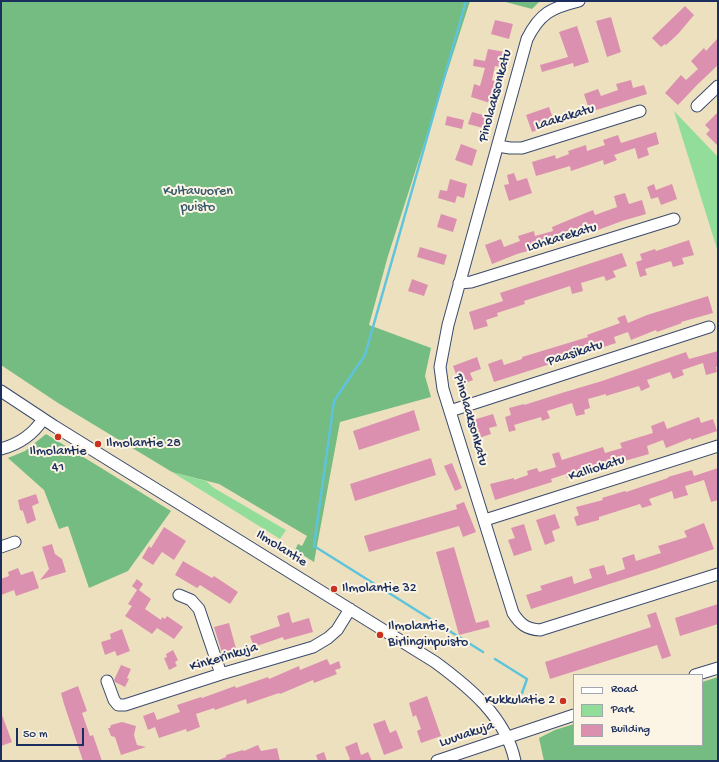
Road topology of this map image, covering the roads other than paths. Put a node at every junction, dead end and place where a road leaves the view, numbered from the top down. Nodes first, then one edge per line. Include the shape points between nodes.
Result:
1 (579, 1) edge
2 (718, 86) edge
3 (697, 106) dead end
4 (640, 111) dead end
5 (498, 146) junction
6 (674, 219) dead end
7 (459, 283) junction
8 (709, 328) dead end
9 (1, 391) edge
10 (450, 411) junction
11 (43, 419) junction
12 (718, 446) edge
13 (1, 449) edge
14 (485, 520) junction
15 (15, 542) dead end
16 (1, 547) edge
17 (718, 574) edge
18 (179, 595) dead end
19 (350, 609) junction
20 (718, 668) edge
21 (221, 674) junction
22 (698, 674) edge
23 (107, 681) dead end
24 (573, 715) edge
25 (506, 738) junction
26 (437, 761) edge
27 (514, 761) edge

1 - 5 street, Pinolaaksonkatu via 554,8 534,25 527,39
2 - 3 street
4 - 5 street, Laakakatu via 522,148
5 - 7 street, Pinolaaksonkatu
6 - 7 street, Lohkarekatu via 471,282
7 - 10 street, Pinolaaksonkatu via 440,367
8 - 10 street, Paasikatu
9 - 11 street, Ilmolantie
10 - 14 street, Pinolaaksonkatu
11 - 13 street via 34,432 24,440
11 - 19 street, Ilmolantie
12 - 14 street, Kalliokatu
14 - 17 street, Pinolaaksonkatu via 514,612 518,621 532,629 540,630
15 - 16 street
18 - 21 street via 192,600 199,609
19 - 21 street, Kinkerinkuja via 337,630 313,647
19 - 25 street, Ilmolantie via 461,681 483,702
20 - 22 street
21 - 23 street, Kinkerinkuja via 125,705 118,705 114,700
24 - 25 street, Luuvakuja
25 - 26 street, Luuvakuja
25 - 27 street, Ilmolantie

